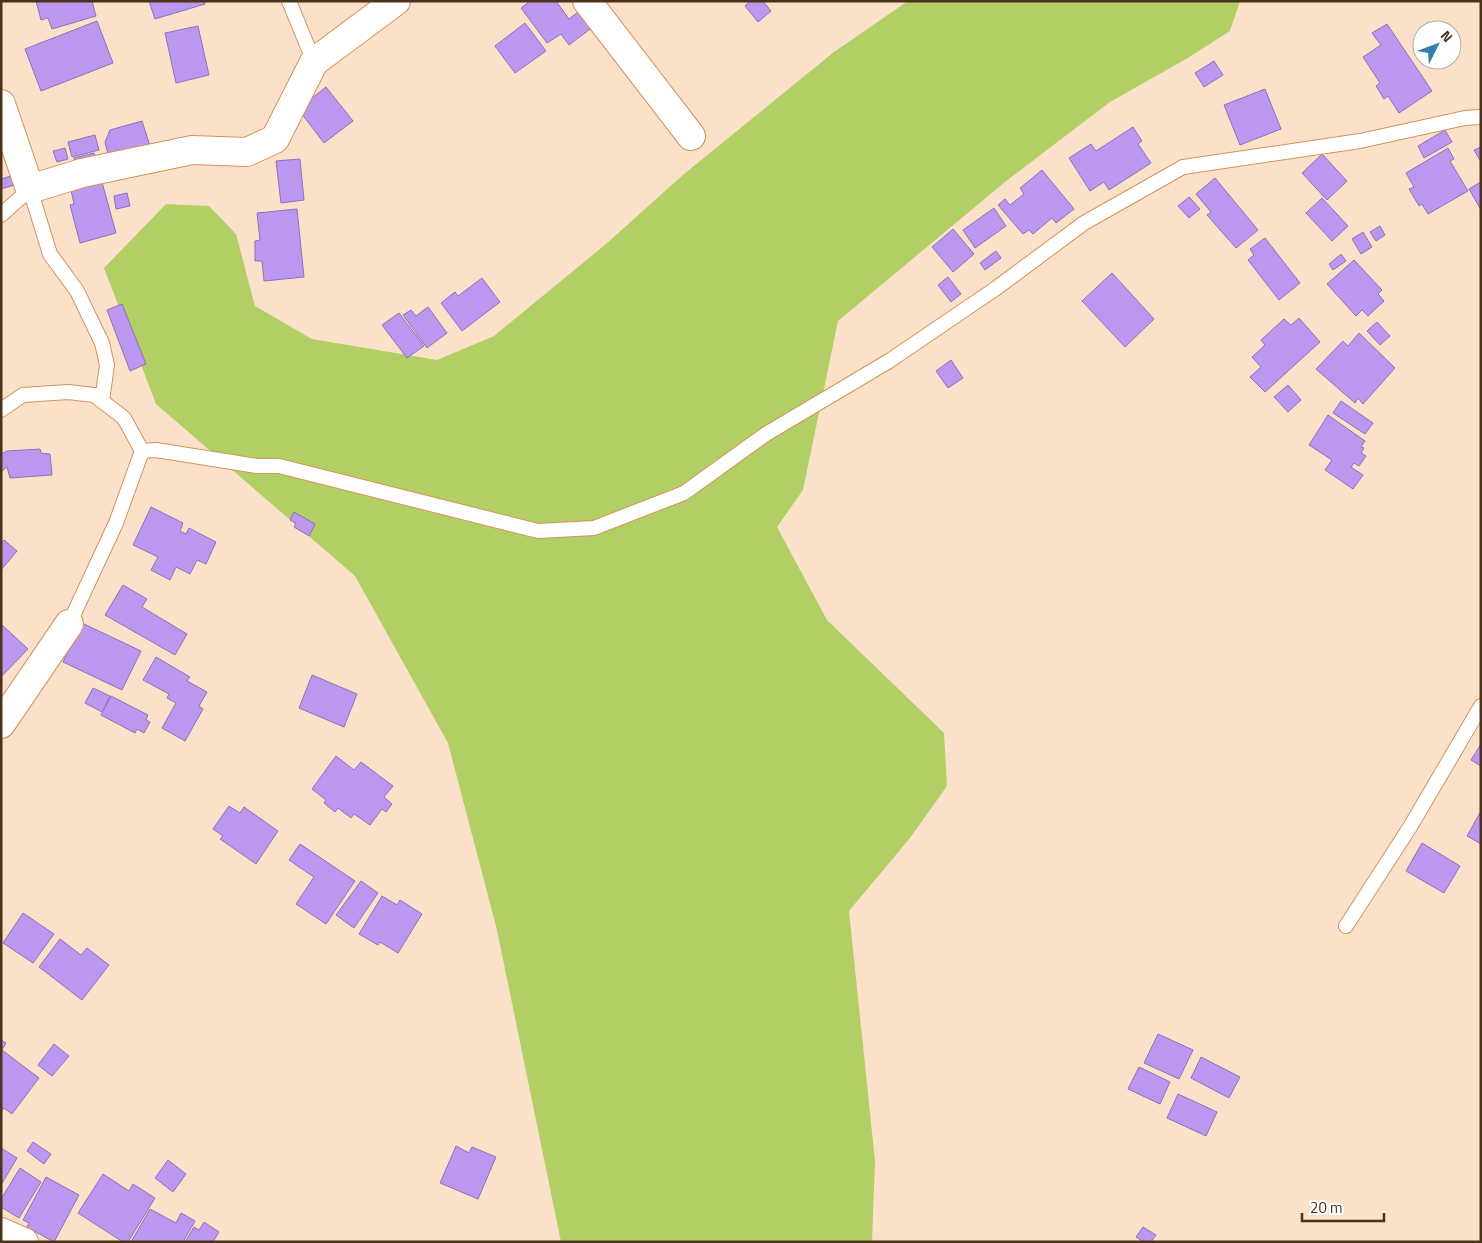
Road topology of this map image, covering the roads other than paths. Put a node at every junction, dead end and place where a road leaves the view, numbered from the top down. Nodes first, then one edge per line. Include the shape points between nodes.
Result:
1 (289, 1) edge
2 (396, 1) edge
3 (587, 1) edge
4 (314, 62) junction
5 (1, 104) edge
6 (1481, 117) edge
7 (691, 136) dead end
8 (30, 189) junction
9 (1, 215) edge
10 (102, 402) junction
11 (1, 410) edge
12 (142, 451) junction
13 (69, 624) joint
14 (1481, 706) edge
15 (1, 724) edge
16 (1346, 926) dead end
17 (1, 1232) edge
18 (24, 1242) edge

1 - 4 lane
2 - 4 street
3 - 7 street
4 - 8 street via 276,140 247,152 192,150 82,173
5 - 8 street
6 - 12 lane via 1360,141 1183,167 1084,223 897,356 766,434 684,494 594,528 538,531 279,466 257,466 156,450
8 - 9 lane
8 - 10 lane via 50,254 77,291 102,343 107,365
10 - 11 lane via 94,395 68,392 23,395
10 - 12 lane via 124,418
12 - 13 lane via 116,523
13 - 15 street
14 - 16 lane via 1410,827
17 - 18 street

